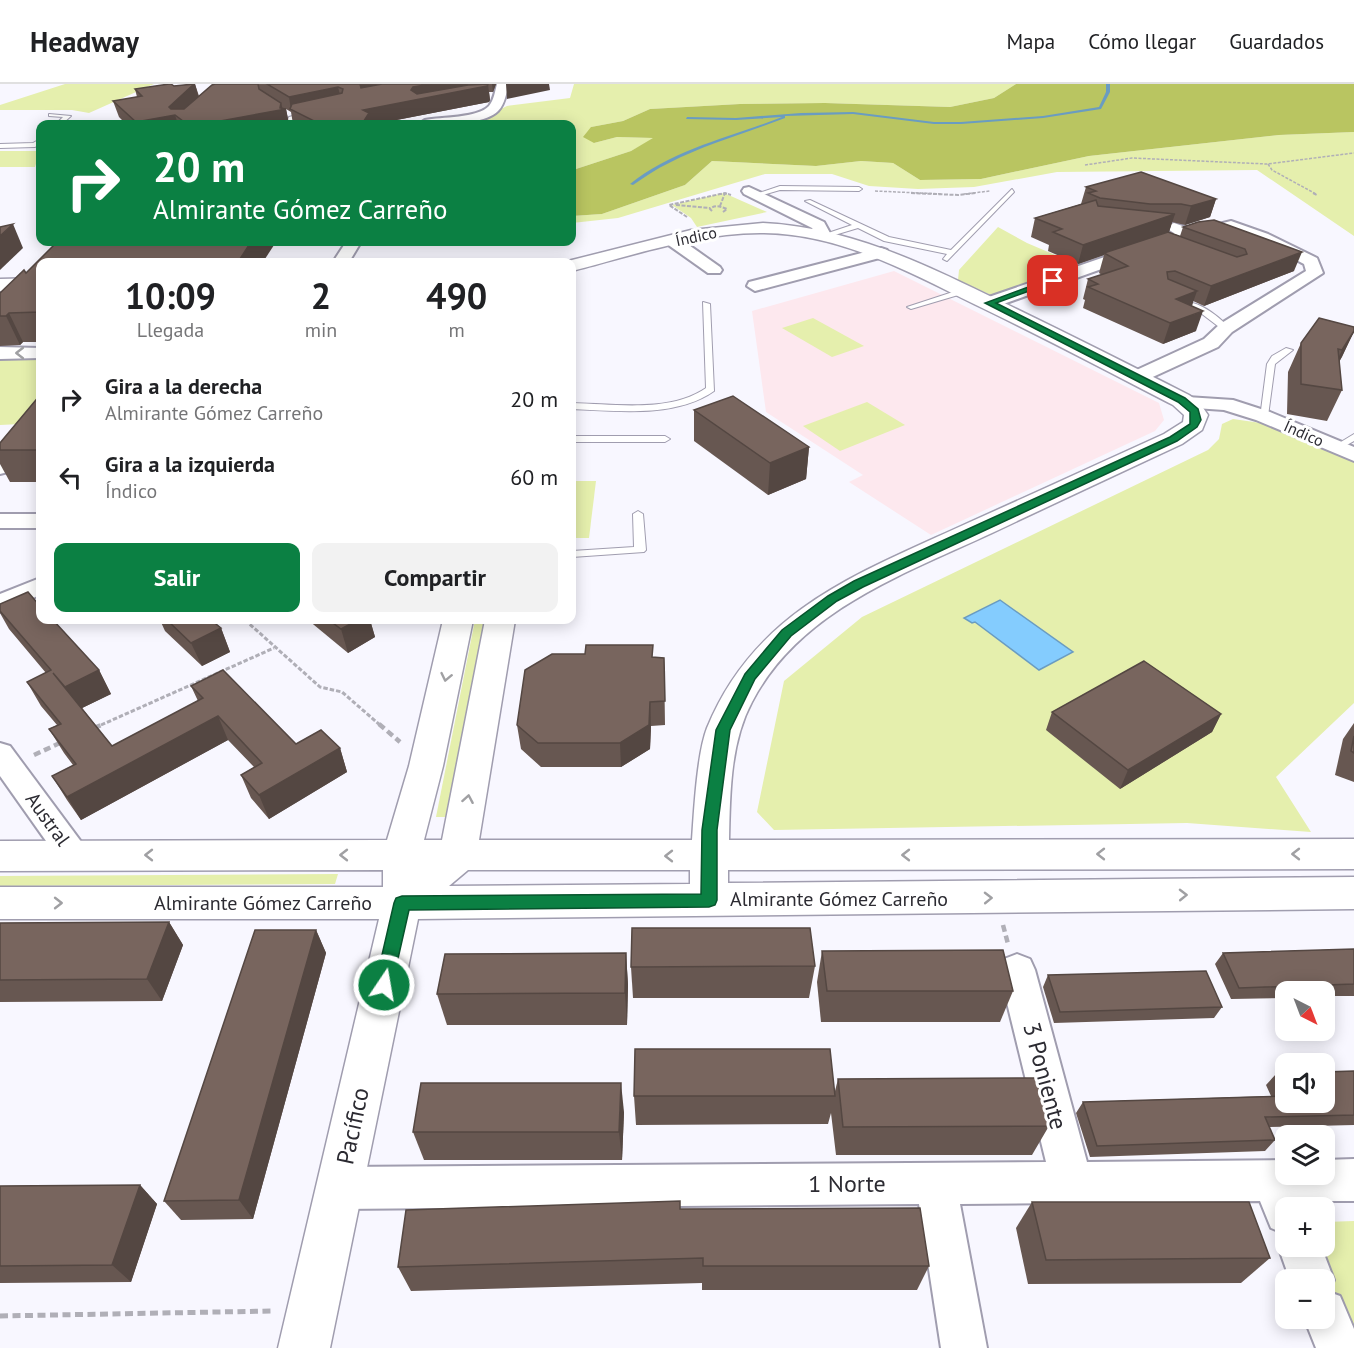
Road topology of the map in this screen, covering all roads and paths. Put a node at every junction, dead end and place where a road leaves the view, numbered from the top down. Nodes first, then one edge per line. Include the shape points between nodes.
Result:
1 (497, 92) edge
2 (283, 112) edge
3 (312, 114) edge
4 (51, 115) dead end
5 (64, 120) edge
6 (289, 120) edge
7 (293, 120) edge
8 (446, 120) edge
9 (36, 145) edge
10 (0, 146) edge
11 (1354, 153) edge
12 (1267, 164) junction
13 (1085, 165) dead end
14 (859, 189) joint
15 (1010, 192) joint
16 (725, 193) junction
17 (752, 193) joint
18 (1317, 195) dead end
19 (733, 196) dead end
20 (808, 201) dead end
21 (669, 205) junction
22 (720, 206) junction
23 (710, 208) junction
24 (859, 225) junction
25 (826, 234) junction
26 (698, 236) junction
27 (673, 241) junction
28 (881, 253) junction
29 (952, 253) junction
30 (945, 261) dead end
31 (583, 263) edge
32 (714, 270) dead end
33 (36, 272) edge
34 (15, 286) edge
35 (754, 286) dead end
36 (962, 291) junction
37 (1175, 299) edge
38 (989, 303) junction
39 (706, 304) dead end
40 (911, 308) dead end
41 (1226, 328) junction
42 (1289, 350) dead end
43 (0, 353) edge
44 (36, 353) edge
45 (1137, 377) junction
46 (576, 406) edge
47 (1191, 409) junction
48 (1258, 414) junction
49 (36, 419) edge
50 (0, 432) edge
51 (26, 432) junction
52 (665, 439) dead end
53 (576, 440) edge
54 (1348, 447) edge
55 (0, 467) edge
56 (638, 514) dead end
57 (0, 521) edge
58 (36, 521) edge
59 (576, 554) edge
60 (36, 588) edge
61 (0, 604) edge
62 (249, 624) edge
63 (457, 624) edge
64 (499, 624) edge
65 (274, 648) junction
66 (83, 733) edge
67 (73, 738) edge
68 (4, 760) edge
69 (426, 766) junction
70 (402, 854) junction
71 (1354, 854) edge
72 (0, 856) edge
73 (75, 856) junction
74 (708, 856) junction
75 (458, 857) junction
76 (1354, 893) edge
77 (994, 898) junction
78 (709, 900) junction
79 (0, 903) edge
80 (402, 903) junction
81 (1017, 970) joint
82 (1354, 1180) edge
83 (1072, 1183) junction
84 (936, 1184) junction
85 (339, 1188) junction
86 (1279, 1197) edge
87 (0, 1316) edge
88 (308, 1329) edge
89 (1331, 1329) edge
90 (964, 1348) edge
91 (1339, 1348) edge

1 - 8 street via 495,107
2 - 6 lane
3 - 7 lane
4 - 5 lane via 68,116
9 - 10 lane
11 - 12 path
12 - 13 path via 1132,158
12 - 18 path
14 - 15 path via 928,195
14 - 17 lane via 780,188
15 - 29 lane
16 - 19 path
16 - 21 path
16 - 22 path
17 - 25 street, Índico via 819,225
20 - 24 lane
21 - 23 path
21 - 26 path via 687,217
22 - 23 path
22 - 23 path via 726,210 717,212
24 - 25 lane
24 - 29 lane via 886,238
25 - 26 street, Índico via 764,228
25 - 28 street, Índico
26 - 27 street, Índico
27 - 31 street, Índico
27 - 32 street
28 - 35 street
28 - 36 street, Índico
29 - 30 lane
33 - 34 street
36 - 38 street, Índico
36 - 40 lane
37 - 41 lane via 1204,312
38 - 41 street via 1172,236 1208,233 1231,226 1311,261 1315,273
38 - 45 street, Índico
39 - 46 lane via 711,389 707,393 671,406
41 - 45 street via 1211,343
42 - 48 lane via 1271,364
44 -> 43 street
45 - 47 street, Índico
47 - 48 street, Índico
47 - 74 street via 1194,425 1173,439 859,584 833,598 787,633 750,677 723,730
48 - 54 street, Índico
49 - 51 street
50 - 51 street
51 - 55 street
52 - 53 lane
56 - 59 lane via 640,550
57 - 58 street
60 - 61 street
62 - 65 path
63 -> 69 street, Pacífico
75 -> 64 street
65 - 66 path
65 - 69 path via 320,687 342,692
67 - 68 path
68 - 73 street, Austral
69 - 70 street, Pacífico
70 -> 73 street
70 - 75 street
70 - 80 street, Pacífico
71 -> 74 street
72 - 73 street
74 -> 75 street
74 - 78 street
75 - 80 street
77 -> 76 street, Almirante Gómez Carreño
78 -> 77 street, Almirante Gómez Carreño
77 - 81 path
78 - 80 street, Almirante Gómez Carreño
79 -> 80 street, Almirante Gómez Carreño
80 - 85 street, Pacífico
81 - 83 street, 3 Poniente
82 - 86 street, 1 Norte
83 - 84 street, 1 Norte
83 - 86 street, 1 Norte
84 - 85 street, 1 Norte
84 - 90 street
85 - 88 street, Pacífico
87 - 88 path
89 - 91 street

